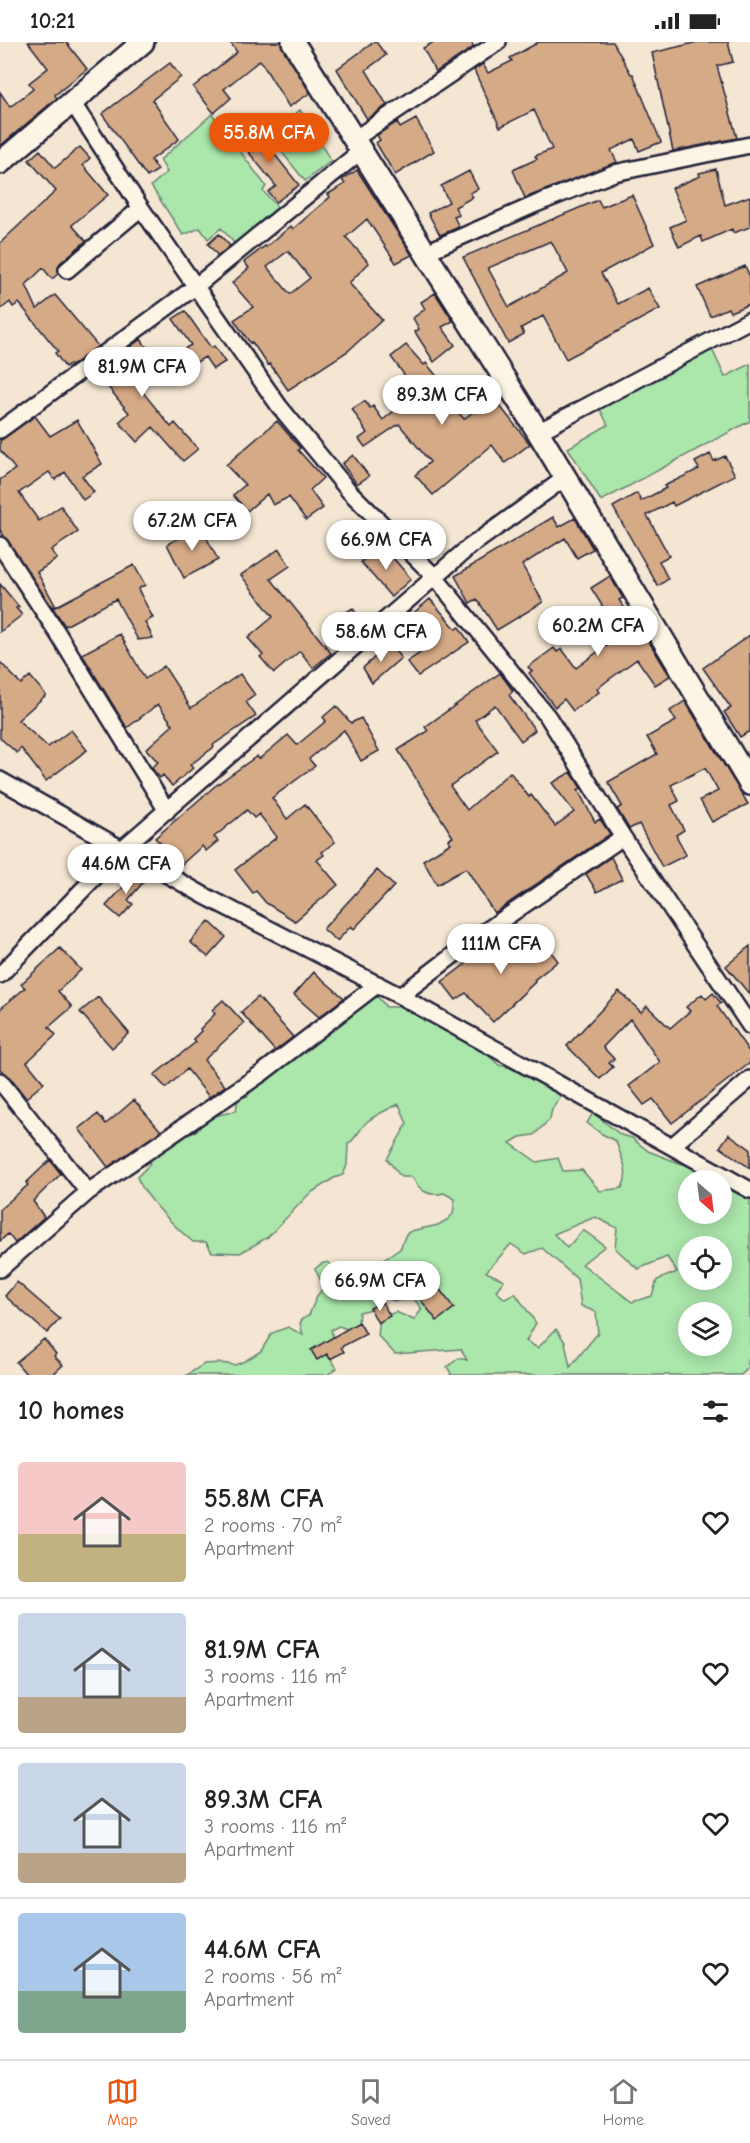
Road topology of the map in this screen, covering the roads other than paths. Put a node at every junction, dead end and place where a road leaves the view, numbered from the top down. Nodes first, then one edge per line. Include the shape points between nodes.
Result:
1 (143, 42) edge
2 (293, 42) edge
3 (498, 42) edge
4 (72, 102) junction
5 (357, 145) junction
6 (750, 145) edge
7 (0, 163) edge
8 (141, 208) junction
9 (424, 254) junction
10 (67, 270) dead end
11 (195, 287) junction
12 (750, 320) edge
13 (0, 430) edge
14 (538, 432) junction
15 (565, 478) junction
16 (0, 545) edge
17 (434, 576) junction
18 (746, 770) edge
19 (0, 780) edge
20 (167, 812) junction
21 (623, 837) junction
22 (123, 848) junction
23 (0, 975) edge
24 (378, 984) junction
25 (400, 996) junction
26 (750, 1026) edge
27 (750, 1079) edge
28 (0, 1081) edge
29 (672, 1146) junction
30 (750, 1190) edge
31 (88, 1192) junction
32 (0, 1268) edge

1 - 4 street
2 - 5 street
3 - 5 street
4 - 7 street
4 - 8 street
5 - 9 street
5 - 11 street
6 - 9 street via 614,173
8 - 10 street
8 - 11 street
9 - 14 street
11 - 13 street
11 - 17 street via 286,414 349,491
12 - 14 street
14 - 15 street
15 - 17 street
15 - 18 street
16 - 20 street
17 - 20 street
17 - 21 street via 548,717
19 - 22 street
20 - 22 street
21 - 25 street via 477,937
21 - 26 street
22 - 23 street
22 - 24 street via 205,896
24 - 25 street
24 - 31 street via 262,1073
25 - 29 street
27 - 29 street
28 - 31 street
29 - 30 street
31 - 32 street

